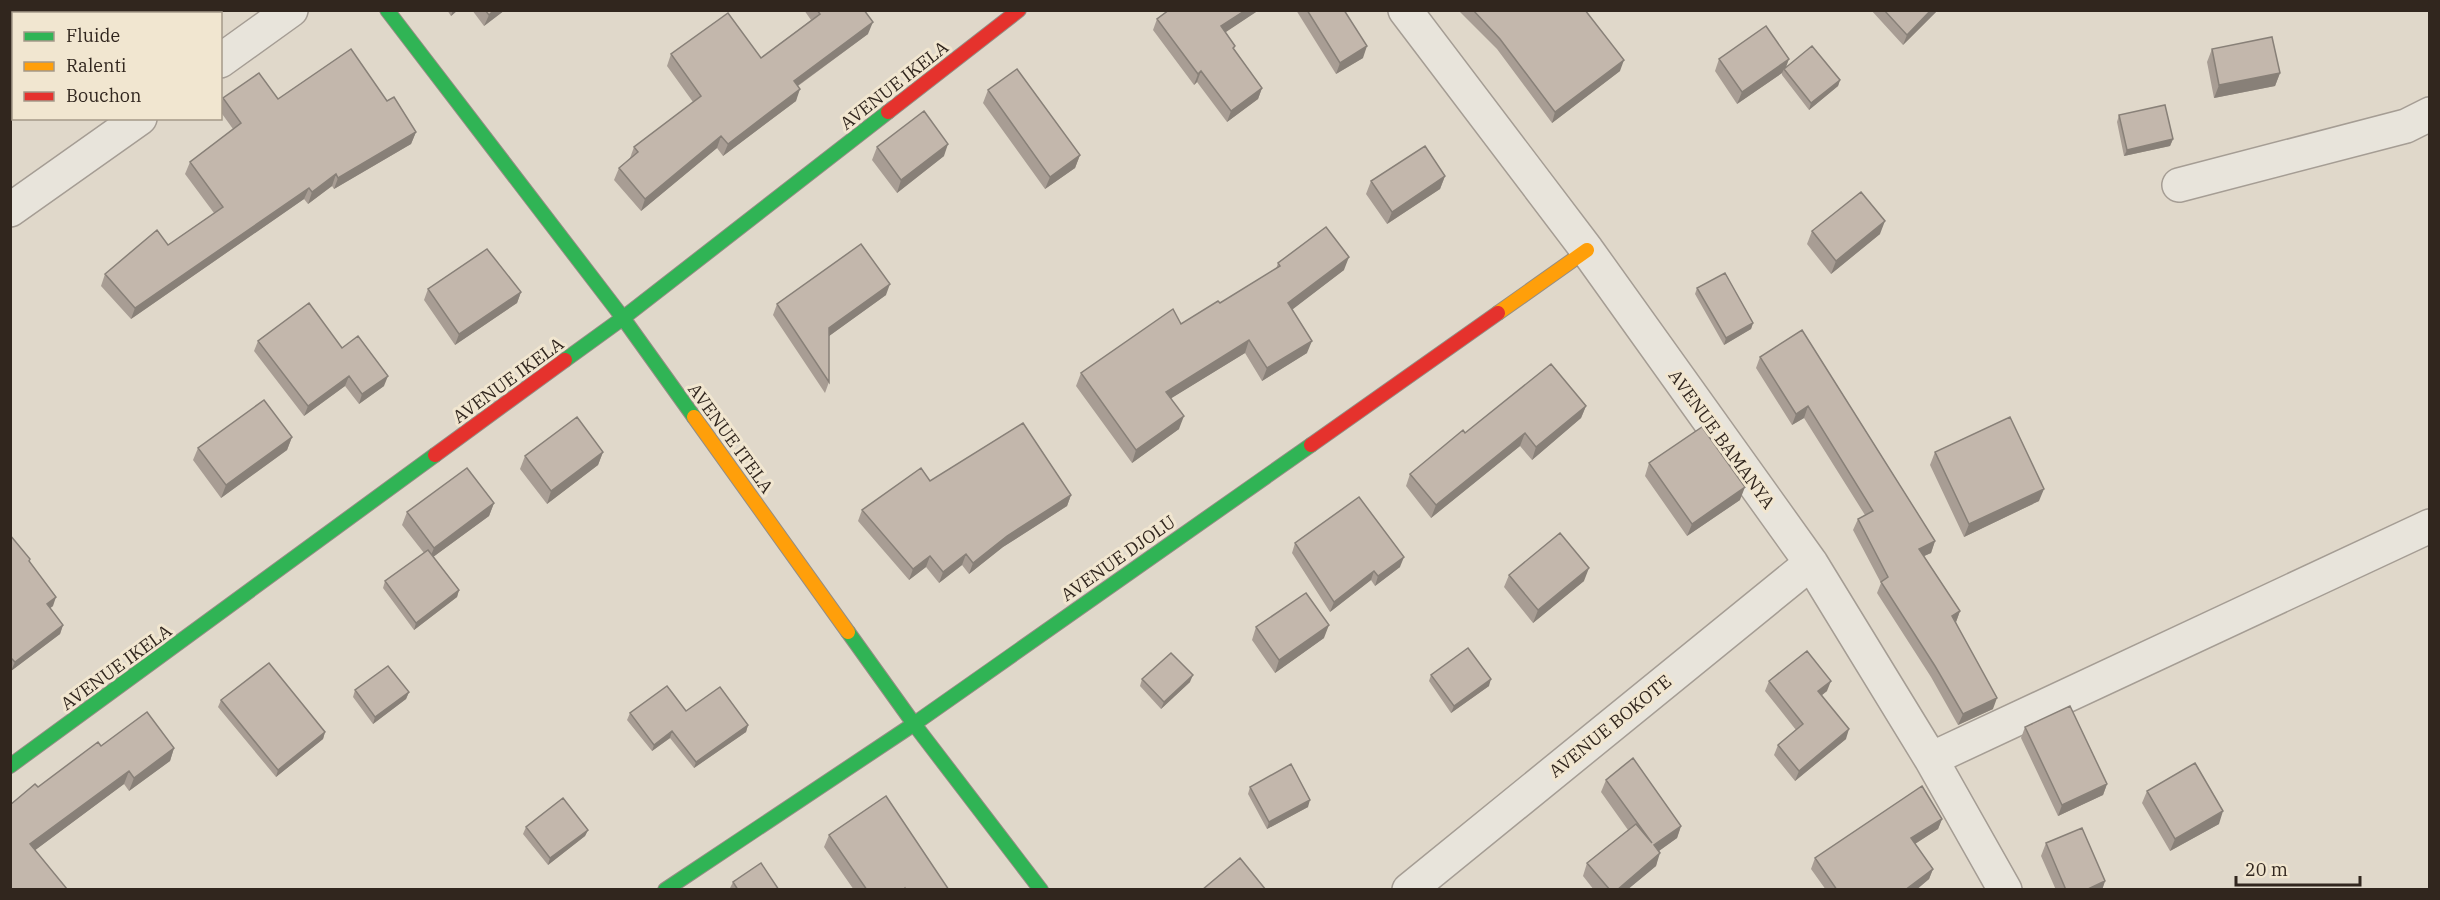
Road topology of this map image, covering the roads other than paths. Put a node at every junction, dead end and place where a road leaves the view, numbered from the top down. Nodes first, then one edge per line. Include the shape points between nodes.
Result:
1 (291, 10) edge
2 (387, 10) edge
3 (1018, 10) edge
4 (1405, 10) edge
5 (222, 60) edge
6 (2430, 114) edge
7 (137, 120) edge
8 (2180, 185) dead end
9 (10, 210) edge
10 (1587, 250) junction
11 (623, 318) junction
12 (2430, 526) edge
13 (1811, 562) junction
14 (914, 724) junction
15 (1931, 759) junction
16 (10, 766) edge
17 (665, 890) edge
18 (1041, 890) edge
19 (1408, 890) edge
20 (2005, 890) edge

1 - 5 street
2 - 11 street, AVENUE ITELA
3 - 11 street, AVENUE IKELA
4 - 10 street, AVENUE BAMANYA
6 - 8 street via 2406,126
7 - 9 street
10 - 13 street, AVENUE BAMANYA
10 - 14 street, AVENUE DJOLU
11 - 14 street, AVENUE ITELA
11 - 16 street, AVENUE IKELA
12 - 15 street
13 - 15 street, AVENUE BAMANYA
13 - 19 street, AVENUE BOKOTE
14 - 17 street, AVENUE DJOLU
14 - 18 street, AVENUE ITELA
15 - 20 street, AVENUE BAMANYA

